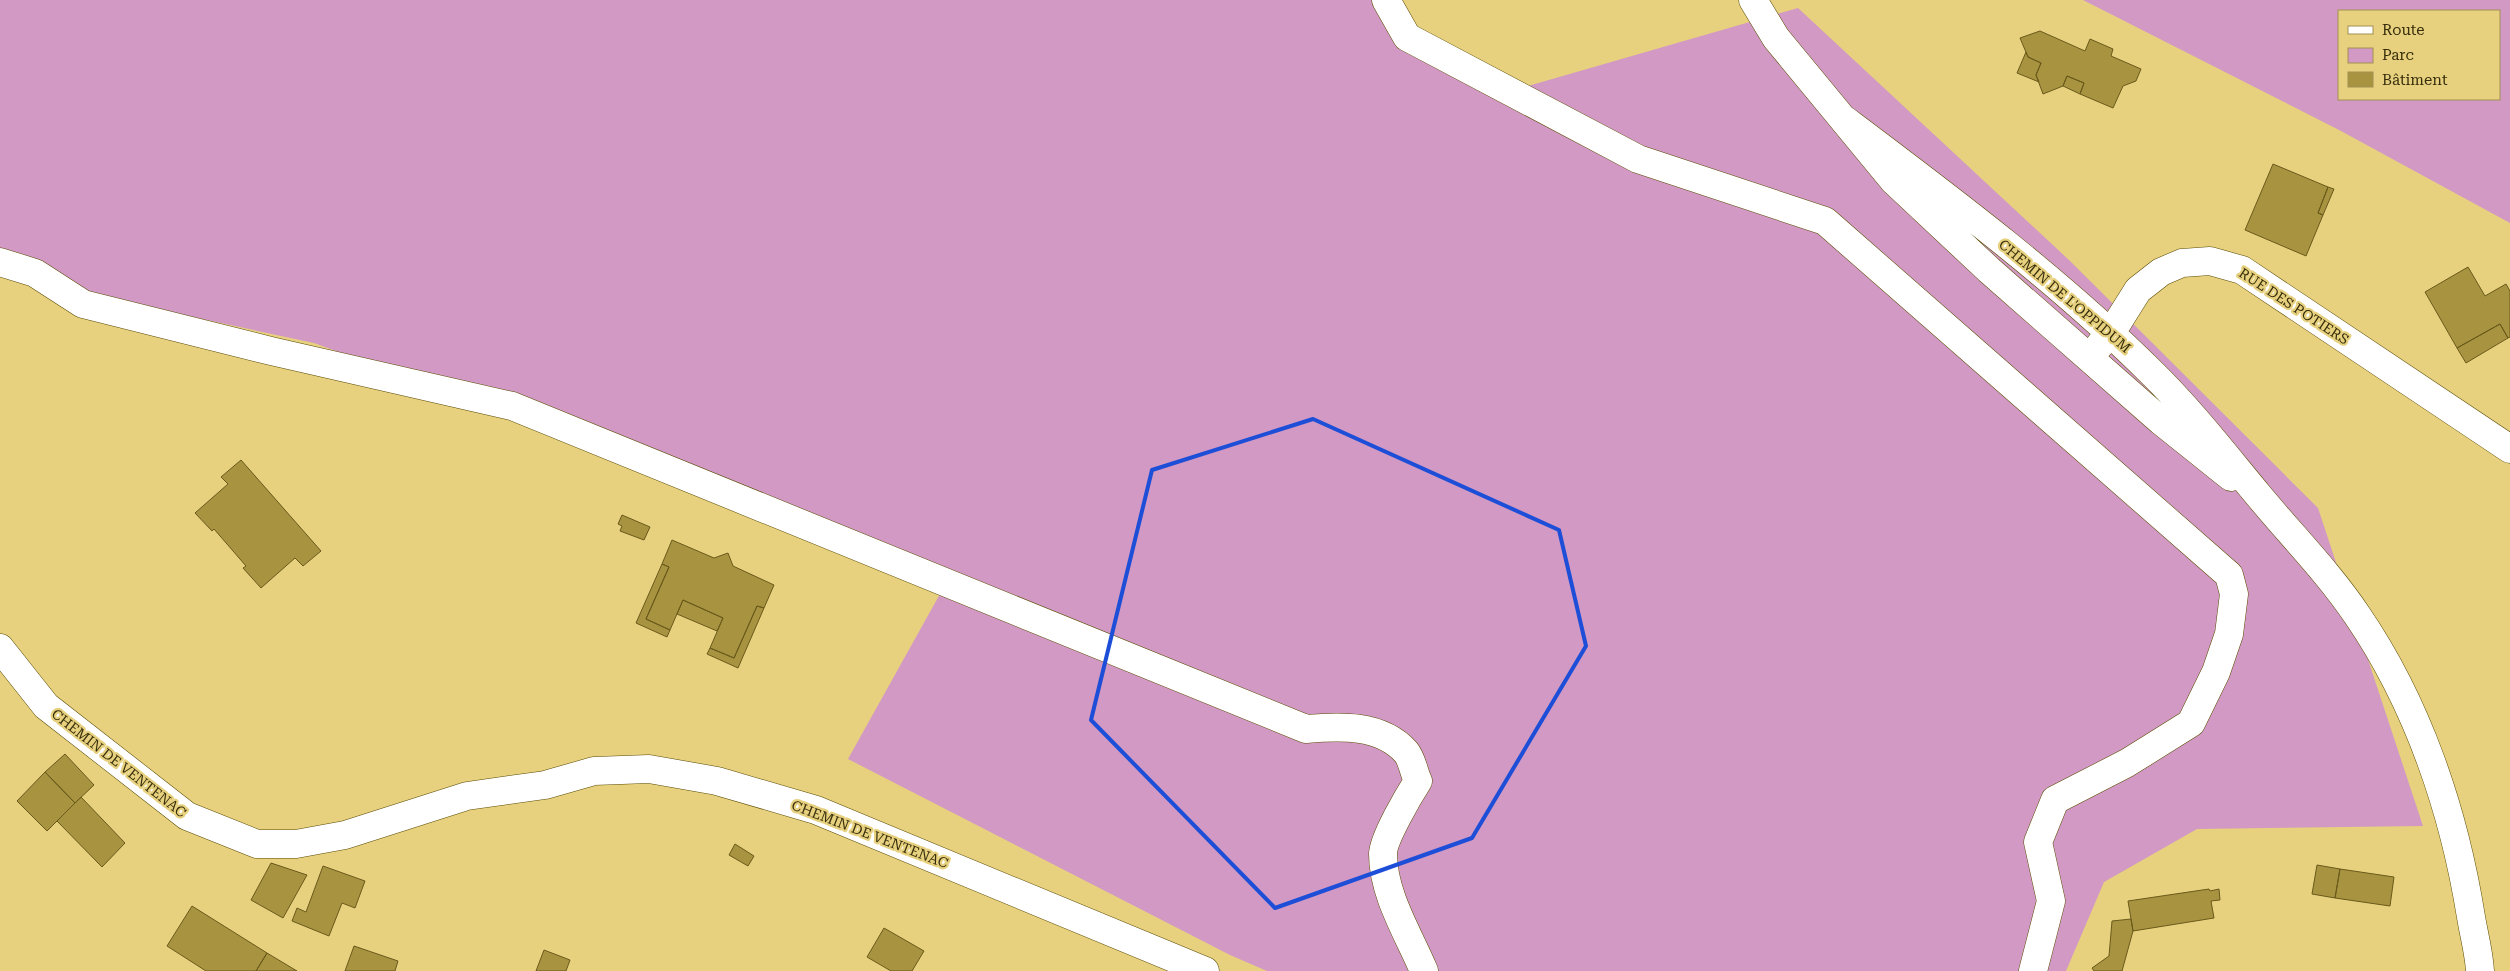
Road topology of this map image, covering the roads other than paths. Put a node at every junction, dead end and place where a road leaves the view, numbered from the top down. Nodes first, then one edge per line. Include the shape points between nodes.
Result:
1 (1386, 0) edge
2 (1752, 0) edge
3 (1845, 120) junction
4 (0, 262) edge
5 (2110, 332) junction
6 (2090, 357) junction
7 (2510, 449) edge
8 (2260, 498) junction
9 (0, 648) edge
10 (1205, 971) edge
11 (1424, 971) edge
12 (2033, 971) edge
13 (2480, 971) edge

1 - 12 street via 1407,37 1638,158 1826,221 2229,575 2234,594 2229,634 2216,672 2191,723 2127,764 2056,800 2038,842 2050,901
2 - 3 street, CHEMIN DE L'OPPIDUM via 1776,38
3 - 5 street, CHEMIN DE L'OPPIDUM via 2018,255
3 - 6 street, CHEMIN DE L'OPPIDUM via 1894,181 1989,270
4 - 11 street via 35,273 83,304 512,406 1306,729 1341,726 1383,735 1406,753 1418,781 1403,804 1383,853 1388,888
5 - 6 street, RUE DES POTIERS
5 - 7 street, RUE DES POTIERS via 2138,290 2161,272 2182,263 2210,260 2242,270
5 - 8 street, CHEMIN DE L'OPPIDUM via 2201,424
6 - 8 street, CHEMIN DE L'OPPIDUM via 2168,428
8 - 13 street, CHEMIN DE L'OPPIDUM via 2321,565 2389,664 2414,719 2446,805 2464,877
9 - 10 street, CHEMIN DE VENTENAC via 46,706 187,816 257,844 296,844 345,835 467,796 545,785 594,771 649,769 717,781 816,810

